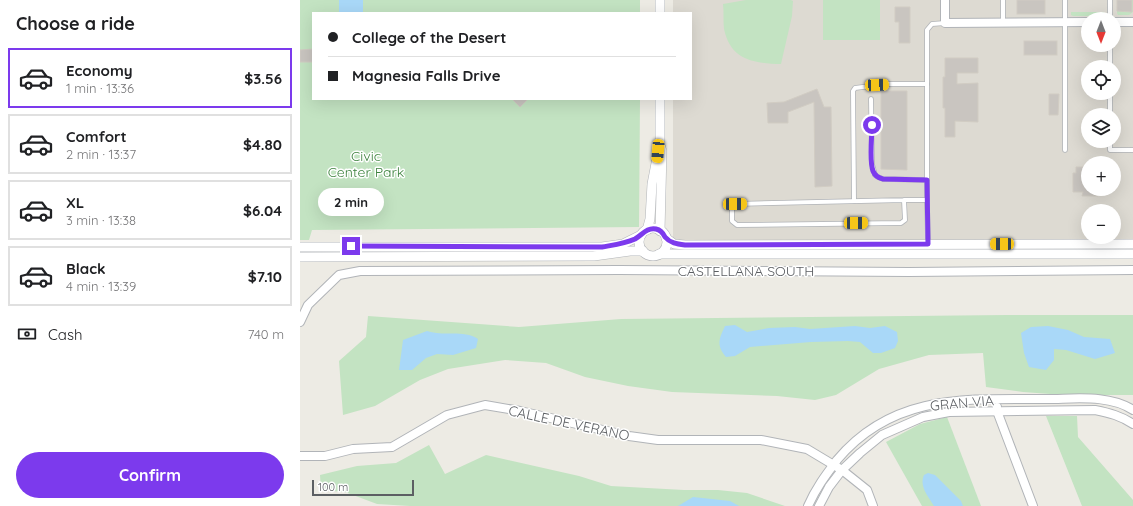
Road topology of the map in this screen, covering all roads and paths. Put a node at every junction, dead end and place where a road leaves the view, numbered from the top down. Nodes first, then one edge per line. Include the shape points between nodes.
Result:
1 (660, 0) edge
2 (945, 0) edge
3 (1003, 0) edge
4 (1065, 0) edge
5 (1110, 0) edge
6 (660, 12) edge
7 (1110, 12) edge
8 (1081, 22) edge
9 (1121, 22) edge
10 (1133, 22) edge
11 (945, 23) junction
12 (1003, 23) junction
13 (1065, 23) junction
14 (927, 84) junction
15 (872, 99) dead end
16 (660, 100) edge
17 (660, 145) junction
18 (1110, 148) edge
19 (1065, 150) dead end
20 (1133, 150) edge
21 (927, 180) junction
22 (904, 200) junction
23 (927, 200) junction
24 (854, 201) junction
25 (644, 233) junction
26 (663, 234) junction
27 (928, 244) junction
28 (1133, 244) edge
29 (320, 246) junction
30 (300, 247) edge
31 (643, 251) junction
32 (300, 252) edge
33 (659, 254) junction
34 (1133, 254) edge
35 (300, 257) edge
36 (1133, 270) edge
37 (300, 322) edge
38 (997, 399) junction
39 (1133, 410) edge
40 (997, 411) junction
41 (1133, 424) edge
42 (300, 456) edge
43 (834, 465) junction
44 (842, 470) junction
45 (808, 506) edge
46 (819, 506) edge
47 (873, 506) edge
48 (1033, 506) edge

1 - 6 street
2 - 11 street
3 - 12 lane
4 - 13 lane
5 - 7 lane
8 - 13 street
9 - 10 street
11 - 12 street
11 - 14 lane via 932,24 927,30
12 - 13 street
13 - 19 lane
14 - 21 lane
14 - 24 lane via 868,86 852,91
15 - 21 lane via 872,164 875,175 883,179
16 - 17 street
17 - 25 street via 652,184 650,219
17 - 26 street
18 - 20 lane
21 - 23 lane
22 - 23 lane
22 - 24 lane
22 - 24 lane via 905,220 901,222 736,225 732,221 732,209 735,204
23 - 27 lane
25 - 26 street via 656,229
25 - 29 street via 623,244 602,247
25 - 31 street via 639,244
26 - 27 street via 674,244 685,245
26 - 33 street via 666,247
27 - 28 street
29 - 30 street
29 - 32 street via 313,251
31 - 33 street via 650,256
31 - 35 street via 594,256
33 - 34 street
36 - 37 street, CASTELLANA SOUTH via 360,271 340,276 308,305
38 - 39 street, GRAN VIA via 1102,400 1118,403
38 - 40 street
38 - 43 street, GRAN VIA via 957,400 911,409 864,434
40 - 41 street, GRAN VIA via 1096,410 1111,413
40 - 44 street, GRAN VIA via 949,412 924,417 882,435
40 - 48 street
42 - 43 street, CALLE DE VERANO via 325,456 392,446 447,415 485,405 658,440 761,440 807,450
43 - 44 street, CALLE DE VERANO
43 - 45 street, GRAN VIA via 819,483
44 - 46 street, GRAN VIA
44 - 47 street, CALLE DE VERANO via 867,490

